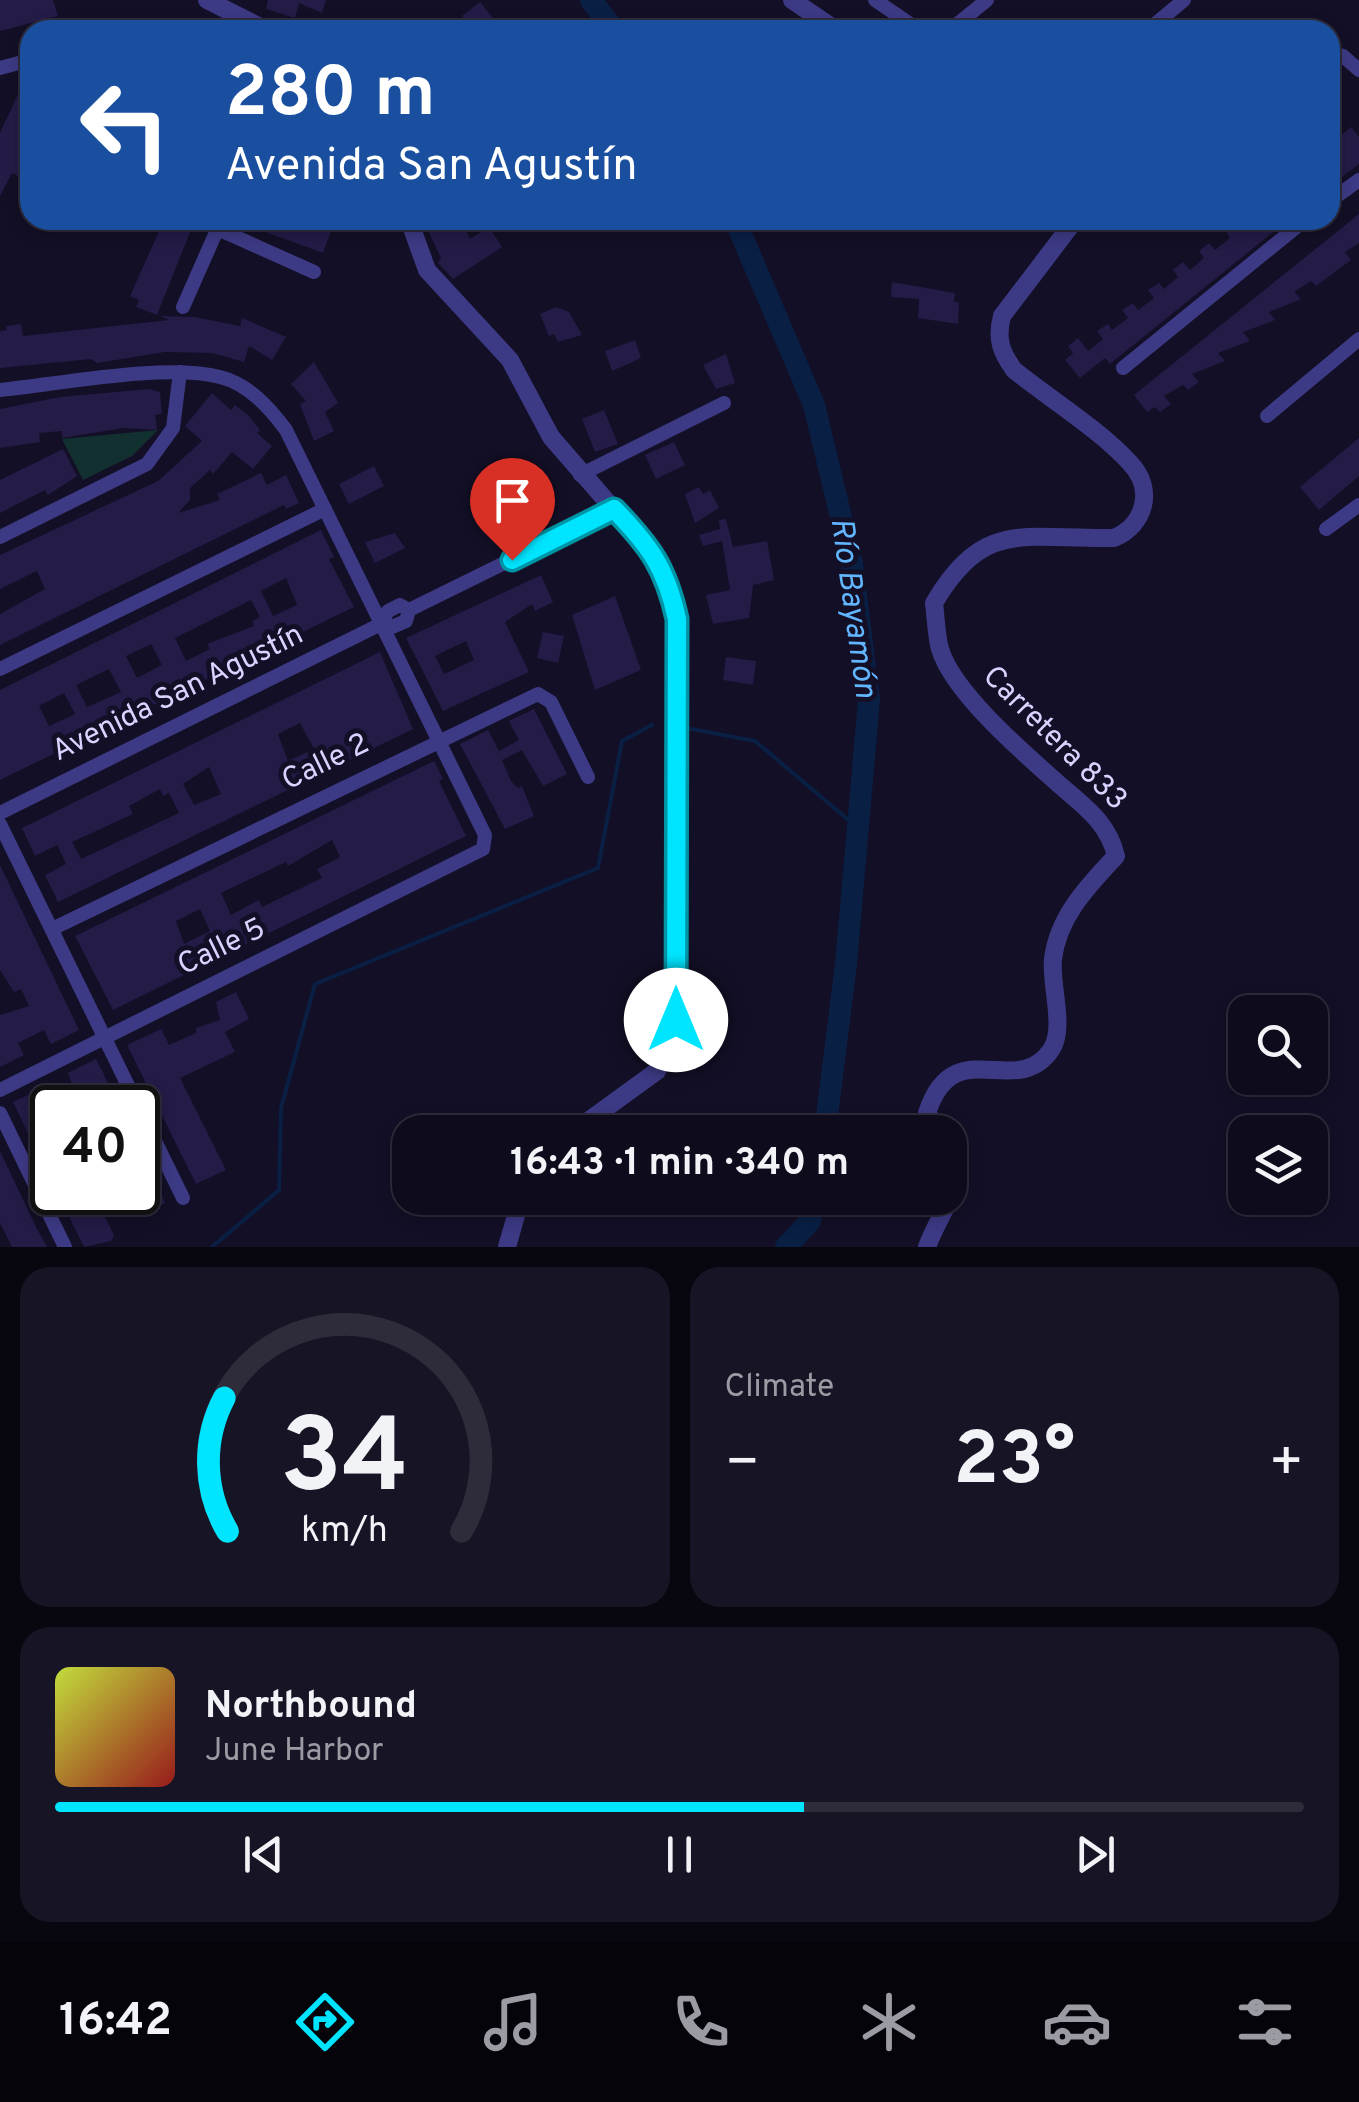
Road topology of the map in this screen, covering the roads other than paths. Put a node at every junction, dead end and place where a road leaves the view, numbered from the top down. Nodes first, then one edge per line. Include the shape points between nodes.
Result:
1 (207, 0) edge
2 (792, 0) edge
3 (875, 0) edge
4 (986, 0) edge
5 (1184, 0) edge
6 (246, 20) edge
7 (821, 20) edge
8 (904, 20) edge
9 (962, 20) edge
10 (1160, 20) edge
11 (217, 230) edge
12 (232, 230) edge
13 (413, 230) edge
14 (1067, 230) edge
15 (1293, 230) edge
16 (314, 272) dead end
17 (184, 307) dead end
18 (1359, 339) edge
19 (1123, 368) dead end
20 (180, 372) junction
21 (0, 390) edge
22 (724, 403) dead end
23 (1266, 416) dead end
24 (580, 475) junction
25 (325, 509) junction
26 (614, 509) junction
27 (1356, 511) edge
28 (1326, 529) dead end
29 (0, 537) edge
30 (381, 624) junction
31 (0, 669) edge
32 (438, 738) junction
33 (588, 777) dead end
34 (0, 813) edge
35 (0, 824) edge
36 (52, 930) junction
37 (105, 1037) junction
38 (0, 1090) edge
39 (0, 1113) edge
40 (596, 1115) edge
41 (929, 1115) edge
42 (183, 1198) dead end
43 (516, 1215) edge
44 (942, 1215) edge
45 (65, 1247) edge
46 (507, 1247) edge
47 (927, 1247) edge

1 - 6 street
2 - 7 street
3 - 8 street
4 - 9 street
5 - 10 street
11 - 17 street
12 - 16 street
13 - 24 street via 427,270 510,360 551,437
14 - 41 street, Carretera 833 via 1002,316 1003,355 1132,464 1145,499 1141,518 1114,538 994,541 968,554 934,603 941,651 954,678 1101,821 1116,856 1076,899 1053,956 1057,1034 1050,1052 1019,1071 951,1073 935,1088
15 - 19 street
18 - 23 street
20 - 21 street
20 - 25 street via 222,377 264,401
20 - 29 street via 173,428 147,464
22 - 24 street
24 - 26 street
25 - 30 street
25 - 31 street
26 - 30 street, Avenida San Agustín via 410,610 392,627
26 - 40 street via 661,564 677,619 676,1020 656,1071
27 - 28 street
30 - 32 street
30 - 34 street, Avenida San Agustín
32 - 33 street, Calle 2 via 538,694 550,702
32 - 36 street, Calle 2
32 - 37 street, Calle 5 via 485,834 483,849
35 - 36 street
36 - 37 street
37 - 38 street, Calle 5
37 - 42 street
39 - 45 street
43 - 46 street
44 - 47 street

